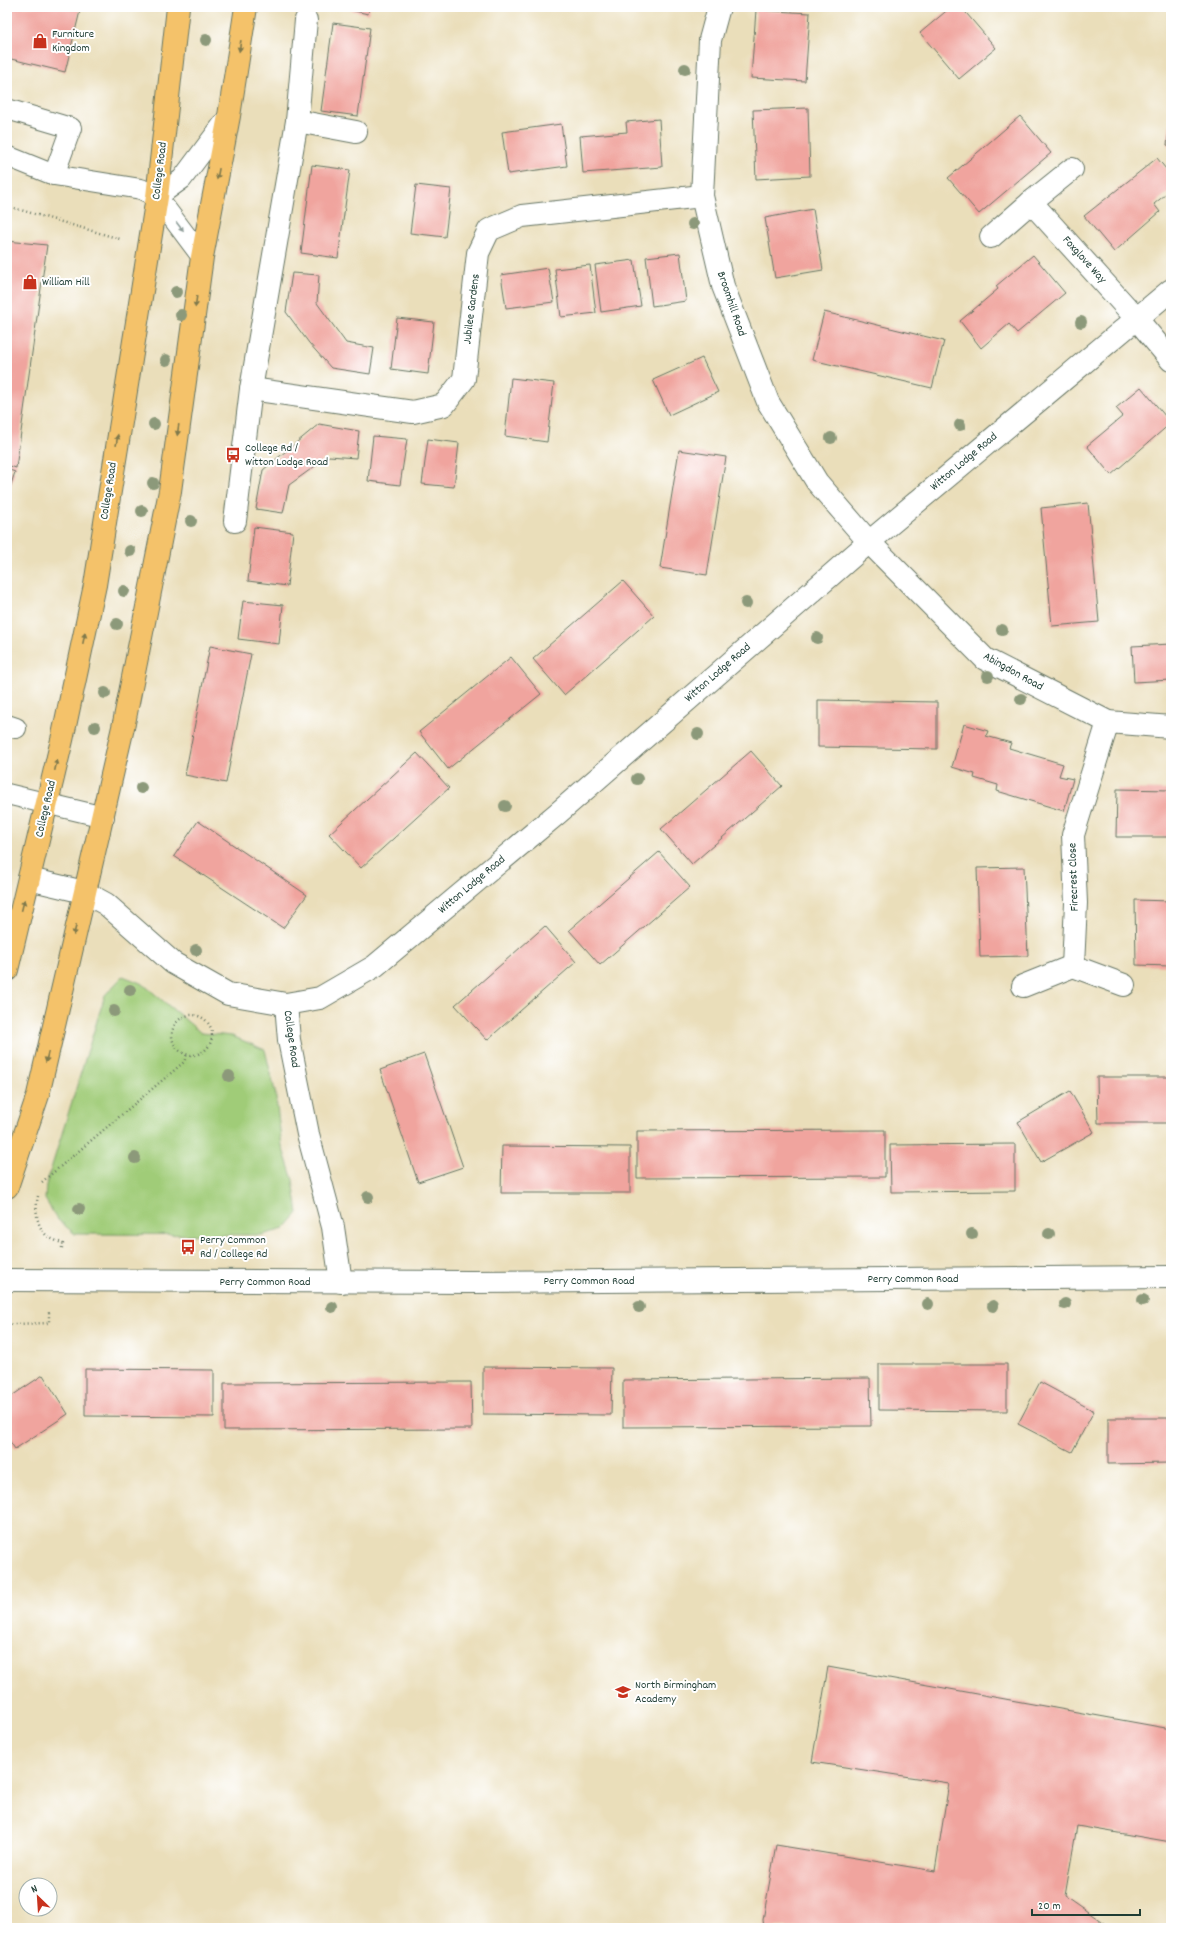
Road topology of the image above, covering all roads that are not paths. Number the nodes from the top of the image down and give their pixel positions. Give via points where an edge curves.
1 (178, 7) edge
2 (246, 7) edge
3 (719, 7) edge
4 (306, 20) dead end
5 (7, 109) edge
6 (229, 116) junction
7 (297, 121) junction
8 (356, 132) dead end
9 (7, 156) edge
10 (1072, 169) dead end
11 (54, 175) junction
12 (702, 196) junction
13 (157, 198) junction
14 (1031, 202) junction
15 (991, 237) dead end
16 (202, 257) junction
17 (1171, 290) edge
18 (1136, 318) junction
19 (1171, 360) edge
20 (251, 389) junction
21 (235, 521) dead end
22 (869, 542) junction
23 (1108, 722) junction
24 (1171, 727) edge
25 (7, 794) edge
26 (47, 804) junction
27 (104, 817) junction
28 (29, 878) junction
29 (84, 892) junction
30 (8, 960) edge
31 (1073, 966) junction
32 (1124, 985) dead end
33 (1023, 986) dead end
34 (286, 1004) junction
35 (7, 1187) edge
36 (1171, 1277) edge
37 (7, 1280) edge
38 (341, 1282) junction

1 - 13 main road, College Road
2 -> 6 main road
3 - 12 street, Broomhill Road via 710,40
4 - 7 street
5 - 11 lane via 71,128
6 - 13 lane via 182,179
6 -> 16 main road
7 - 8 street
7 - 20 street
9 - 11 lane
10 - 14 street
11 - 13 lane via 141,189
12 - 20 street, Jubilee Gardens via 522,216 489,230 478,253 464,379 444,405 413,412
12 - 22 street, Broomhill Road via 723,286 768,402 817,482
13 -> 16 lane
26 -> 13 main road, College Road via 95,585
14 - 15 street
14 - 18 street, Foxglove Way
16 -> 27 main road via 170,492
17 - 18 street, Witton Lodge Road
18 - 19 street
18 - 22 street, Witton Lodge Road
20 - 21 street
22 - 23 street, Abingdon Road via 985,659
22 - 34 street, Witton Lodge Road via 558,813 375,966 320,998
23 - 24 street, Abingdon Road
23 - 31 street, Firecrest Close via 1073,835 1076,903
25 - 26 lane
26 - 27 lane
26 - 28 main road, College Road
27 - 29 main road
28 - 29 street, College Road
30 -> 28 main road, College Road
29 - 34 street, College Road via 106,904 173,963 228,994
29 -> 35 main road via 38,1095
31 - 32 street
31 - 33 street
34 - 38 street, College Road via 289,1040 308,1134 333,1228
36 - 38 street, Perry Common Road
37 - 38 street, Perry Common Road

